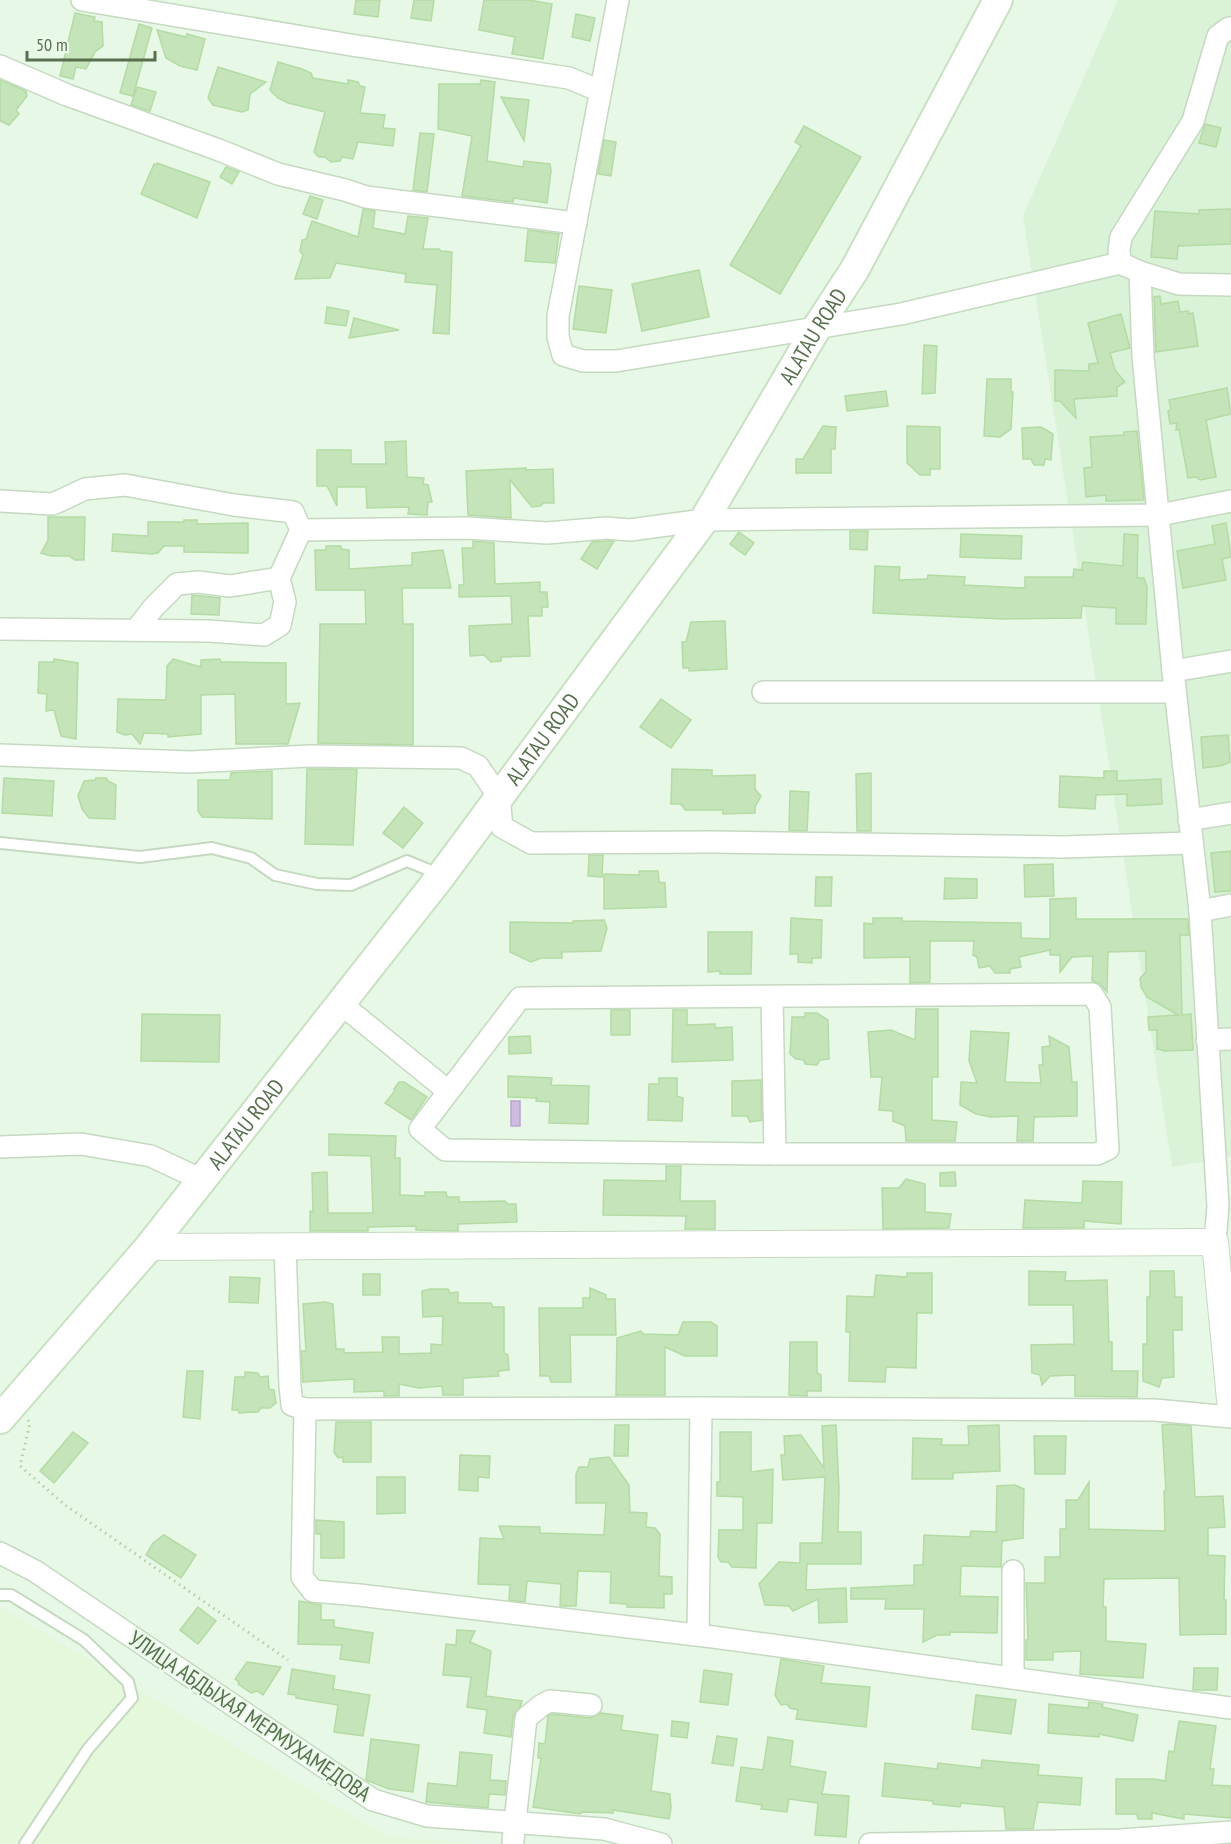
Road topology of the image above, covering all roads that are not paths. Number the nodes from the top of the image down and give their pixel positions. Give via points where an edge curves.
1 (82, 0) edge
2 (618, 0) edge
3 (998, 0) edge
4 (1231, 28) edge
5 (0, 66) edge
6 (600, 91) junction
7 (576, 223) junction
8 (1120, 263) junction
9 (1140, 272) junction
10 (1231, 285) edge
11 (816, 329) junction
12 (0, 501) edge
13 (1231, 501) edge
14 (1159, 515) junction
15 (704, 520) junction
16 (301, 530) junction
17 (279, 578) junction
18 (0, 629) edge
19 (136, 630) junction
20 (1231, 661) edge
21 (1174, 681) junction
22 (763, 692) dead end
23 (0, 755) edge
24 (500, 797) junction
25 (1231, 813) edge
26 (1189, 820) junction
27 (0, 843) edge
28 (1192, 843) junction
29 (441, 876) junction
30 (1231, 905) edge
31 (1200, 911) junction
32 (772, 997) junction
33 (340, 1003) junction
34 (1231, 1039) edge
35 (1207, 1040) junction
36 (448, 1091) junction
37 (0, 1147) edge
38 (774, 1154) junction
39 (202, 1180) junction
40 (1224, 1205) edge
41 (1215, 1242) junction
42 (149, 1247) junction
43 (285, 1247) junction
44 (701, 1408) junction
45 (305, 1409) junction
46 (1231, 1410) edge
47 (7, 1411) edge
48 (1231, 1417) edge
49 (0, 1553) edge
50 (1012, 1571) dead end
51 (0, 1595) edge
52 (698, 1635) junction
53 (1013, 1678) junction
54 (591, 1705) dead end
55 (1231, 1708) edge
56 (514, 1832) junction
57 (1231, 1832) edge
58 (25, 1844) edge
59 (661, 1844) edge
60 (870, 1844) edge

1 - 6 street via 569,78
2 - 6 street
3 - 11 main road, ALATAU ROAD via 855,269
4 - 8 street via 1218,36 1193,121 1121,237
5 - 7 street via 278,174 366,196
6 - 7 street
7 - 11 street via 558,316 562,355 583,361 616,361
8 - 9 street
8 - 11 street via 901,314
9 - 10 street via 1179,284
9 - 14 street via 1143,356
11 - 15 main road, ALATAU ROAD
12 - 16 street via 53,504 85,489 125,485 293,512
13 - 14 street
14 - 15 street
14 - 21 street
15 - 16 street via 630,530 547,533 465,528
15 - 24 main road, ALATAU ROAD
16 - 17 street
17 - 19 street via 230,586 177,584
17 - 19 street via 285,602 280,625 264,635
18 - 19 street
20 - 21 street
21 - 22 street
21 - 26 street
23 - 24 street via 190,762 310,756 461,758 478,766
24 - 28 street via 502,828 531,843 1063,847
24 - 29 main road, ALATAU ROAD
25 - 26 street
26 - 28 street
27 - 29 lane via 140,857 212,848 251,858 275,875 317,884 351,885 407,861
28 - 31 street
29 - 33 main road, ALATAU ROAD
30 - 31 street
31 - 35 street
32 - 36 street via 520,998
32 - 38 street
32 - 38 street via 1092,994 1100,1007 1108,1149 1097,1154
33 - 36 street
33 - 39 main road, ALATAU ROAD
34 - 35 street
35 - 40 street
36 - 38 street via 420,1129 445,1150
37 - 39 street via 81,1144 151,1156
39 - 42 main road, ALATAU ROAD
40 - 41 street
41 - 43 street
41 - 46 street
42 - 43 street
42 - 47 main road, ALATAU ROAD
43 - 45 street via 292,1406
44 - 45 street
44 - 48 street via 1155,1410
44 - 52 street
45 - 52 street via 302,1577 313,1591
49 - 56 street, УЛИЦА АБДЫХАЯ МЕРМУХАМЕДОВА via 35,1571 373,1800 427,1816
50 - 53 street
51 - 58 lane via 11,1595 84,1640 128,1682 132,1698 88,1749
52 - 53 street
53 - 55 street
54 - 56 street via 550,1701 526,1718
56 - 59 street, УЛИЦА АБДЫХАЯ МЕРМУХАМЕДОВА via 604,1829
57 - 60 street via 1121,1840

